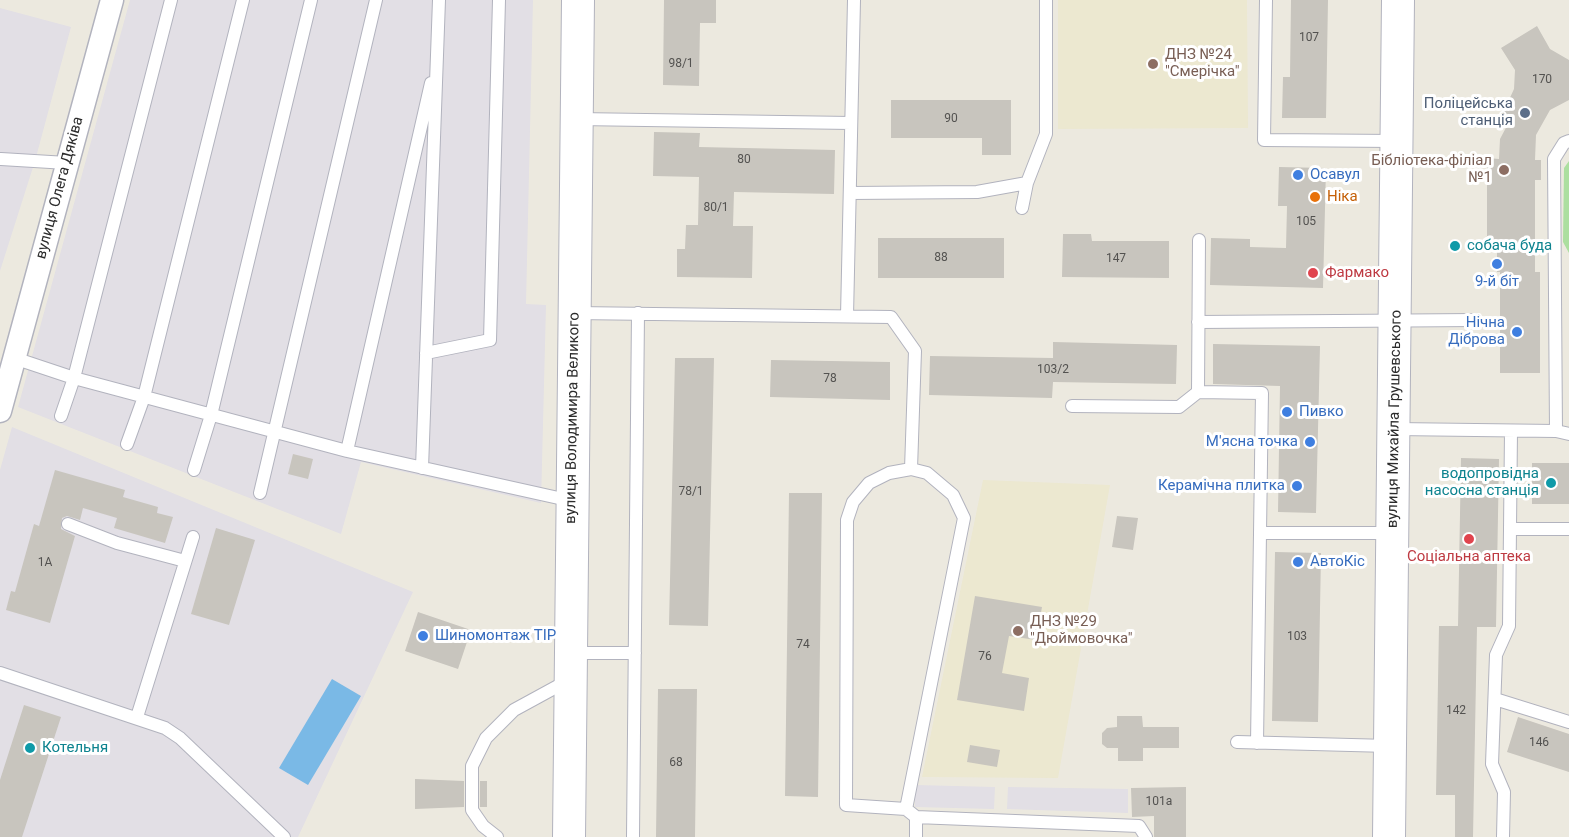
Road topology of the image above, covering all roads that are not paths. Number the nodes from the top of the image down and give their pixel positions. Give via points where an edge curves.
1 (112, 0) edge
2 (171, 0) edge
3 (243, 0) edge
4 (311, 0) edge
5 (376, 0) edge
6 (439, 0) edge
7 (499, 0) edge
8 (578, 0) edge
9 (854, 0) edge
10 (1046, 0) edge
11 (1266, 0) edge
12 (1398, 0) edge
13 (437, 53) junction
14 (575, 119) junction
15 (851, 123) junction
16 (1398, 141) junction
17 (1569, 141) edge
18 (1, 159) edge
19 (67, 163) junction
20 (1027, 183) junction
21 (850, 194) junction
22 (1022, 208) dead end
23 (1198, 240) dead end
24 (1555, 269) junction
25 (1569, 269) edge
26 (574, 313) junction
27 (638, 313) junction
28 (847, 316) junction
29 (1476, 320) dead end
30 (1198, 322) junction
31 (1396, 322) junction
32 (426, 353) junction
33 (8, 368) edge
34 (74, 378) junction
35 (1198, 392) junction
36 (144, 397) junction
37 (1072, 406) dead end
38 (0, 411) edge
39 (211, 415) junction
40 (61, 416) dead end
41 (1395, 429) junction
42 (274, 431) junction
43 (1511, 431) junction
44 (1556, 431) junction
45 (1569, 434) edge
46 (127, 444) dead end
47 (347, 451) junction
48 (422, 468) junction
49 (194, 470) dead end
50 (911, 470) junction
51 (260, 493) dead end
52 (572, 501) junction
53 (68, 524) dead end
54 (1569, 528) edge
55 (1511, 529) junction
56 (1260, 533) junction
57 (1393, 533) junction
58 (193, 537) dead end
59 (185, 561) junction
60 (635, 653) junction
61 (570, 666) junction
62 (0, 673) edge
63 (1495, 699) junction
64 (137, 717) junction
65 (1569, 722) edge
66 (1237, 742) dead end
67 (1257, 743) junction
68 (1390, 746) junction
69 (911, 813) junction
70 (284, 837) edge
71 (497, 837) edge
72 (569, 837) edge
73 (633, 837) edge
74 (916, 837) edge
75 (1146, 837) edge
76 (1389, 837) edge
77 (1503, 837) edge

1 - 19 street, вулиця Олега Дяківа
2 - 34 lane
3 - 36 lane
4 - 39 lane
5 - 42 lane
6 - 13 lane
7 - 32 lane via 490,340
8 - 14 street, вулиця Володимира Великого
9 - 15 lane
10 - 20 lane via 1046,134
11 - 16 lane via 1264,140
12 - 16 street, вулиця Михайла Грушевського
13 - 32 lane
13 - 47 lane
14 - 15 lane
14 - 26 street, вулиця Володимира Великого
15 - 21 lane
16 - 31 street, вулиця Михайла Грушевського
17 - 24 lane via 1554,159
18 - 19 lane
19 - 33 street, вулиця Олега Дяківа
20 - 21 lane via 977,192
20 - 22 lane
21 - 28 lane
23 - 30 lane
24 - 25 lane
24 - 44 lane
26 - 27 lane
26 - 52 street, вулиця Володимира Великого
27 - 28 lane
27 - 60 lane
28 - 50 lane via 891,317 915,351
29 - 31 lane
30 - 31 lane
30 - 35 lane
31 - 41 street, вулиця Михайла Грушевського
32 - 48 lane
33 - 34 lane
33 - 38 street, вулиця Олега Дяківа
34 - 36 lane
34 - 40 lane
35 - 37 lane via 1179,407
35 - 56 lane via 1262,393
36 - 39 lane
36 - 46 lane
39 - 42 lane
39 - 49 lane
41 - 43 lane
41 - 57 street, вулиця Михайла Грушевського
42 - 47 lane
42 - 51 lane
43 - 44 lane
43 - 55 lane
44 - 45 lane
47 - 48 lane
48 - 52 lane
50 - 69 lane via 927,473 953,495 964,518
50 - 69 lane via 889,473 869,483 853,502 847,520 846,805
52 - 61 street, вулиця Володимира Великого
53 - 59 lane via 117,543
54 - 55 lane
55 - 63 lane via 1509,626 1496,655
56 - 57 lane
56 - 67 lane
57 - 68 street, вулиця Михайла Грушевського
58 - 59 lane
59 - 64 lane
60 - 61 lane
60 - 73 lane
61 - 71 lane via 541,693 514,710 486,738 472,766 472,810
61 - 72 street, вулиця Володимира Великого
62 - 64 lane
63 - 65 lane
63 - 77 lane via 1492,764 1504,792
64 - 70 lane via 180,738
66 - 67 lane
67 - 68 lane
68 - 76 street, вулиця Михайла Грушевського
69 - 74 lane
69 - 75 lane via 1139,826

